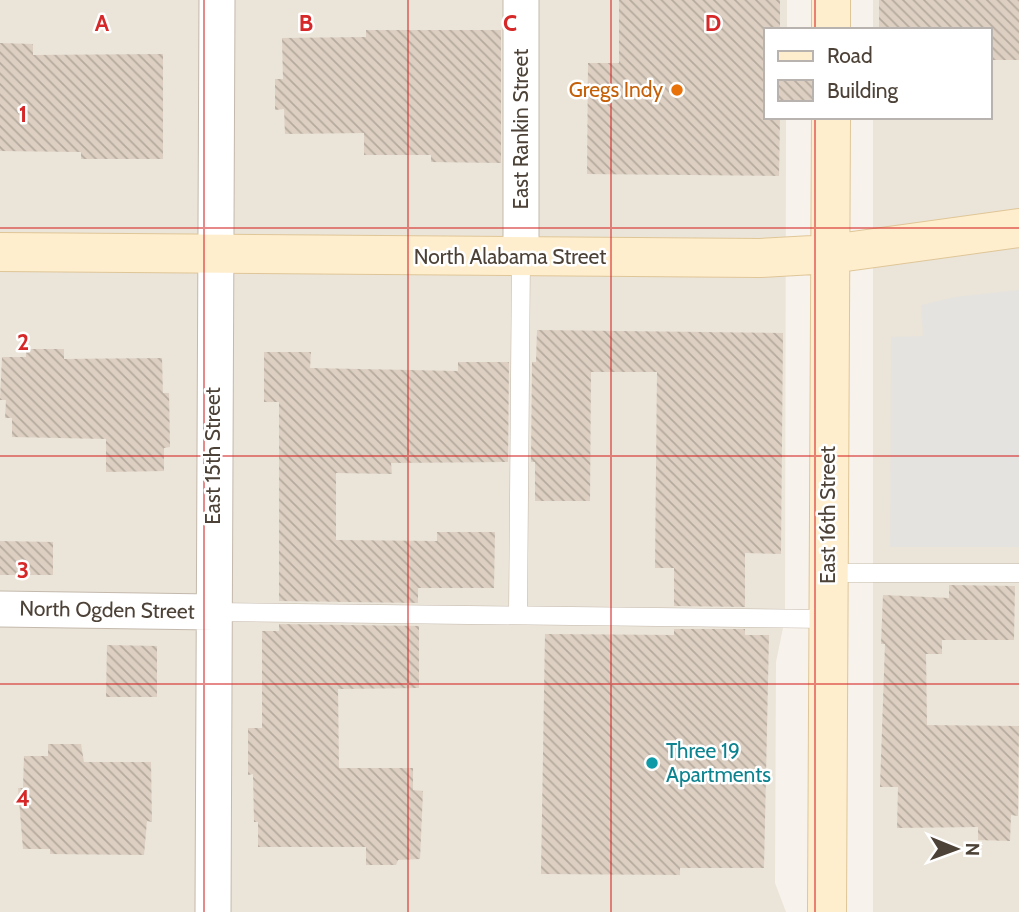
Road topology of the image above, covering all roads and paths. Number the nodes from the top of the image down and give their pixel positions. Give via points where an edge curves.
1 (217, 0) edge
2 (521, 0) edge
3 (831, 0) edge
4 (831, 28) edge
5 (831, 119) edge
6 (1019, 228) edge
7 (0, 252) edge
8 (214, 254) junction
9 (831, 254) junction
10 (521, 258) junction
11 (828, 573) junction
12 (1019, 573) edge
13 (0, 609) edge
14 (213, 612) junction
15 (518, 615) junction
16 (827, 619) junction
17 (213, 912) edge
18 (827, 912) edge

1 - 8 street, East 15th Street
2 - 10 street, East Rankin Street
3 - 4 main road
5 - 9 main road, East 16th Street
6 - 9 main road, North Alabama Street
7 - 8 main road, North Alabama Street
8 - 10 main road, North Alabama Street
8 - 14 street, East 15th Street
9 - 10 main road, North Alabama Street
9 - 11 main road, East 16th Street
10 - 15 lane
11 - 12 lane
11 - 16 main road, East 16th Street
13 - 14 street, North Ogden Street
14 - 15 lane
14 - 17 street, East 15th Street
15 - 16 lane
16 - 18 main road, East 16th Street

